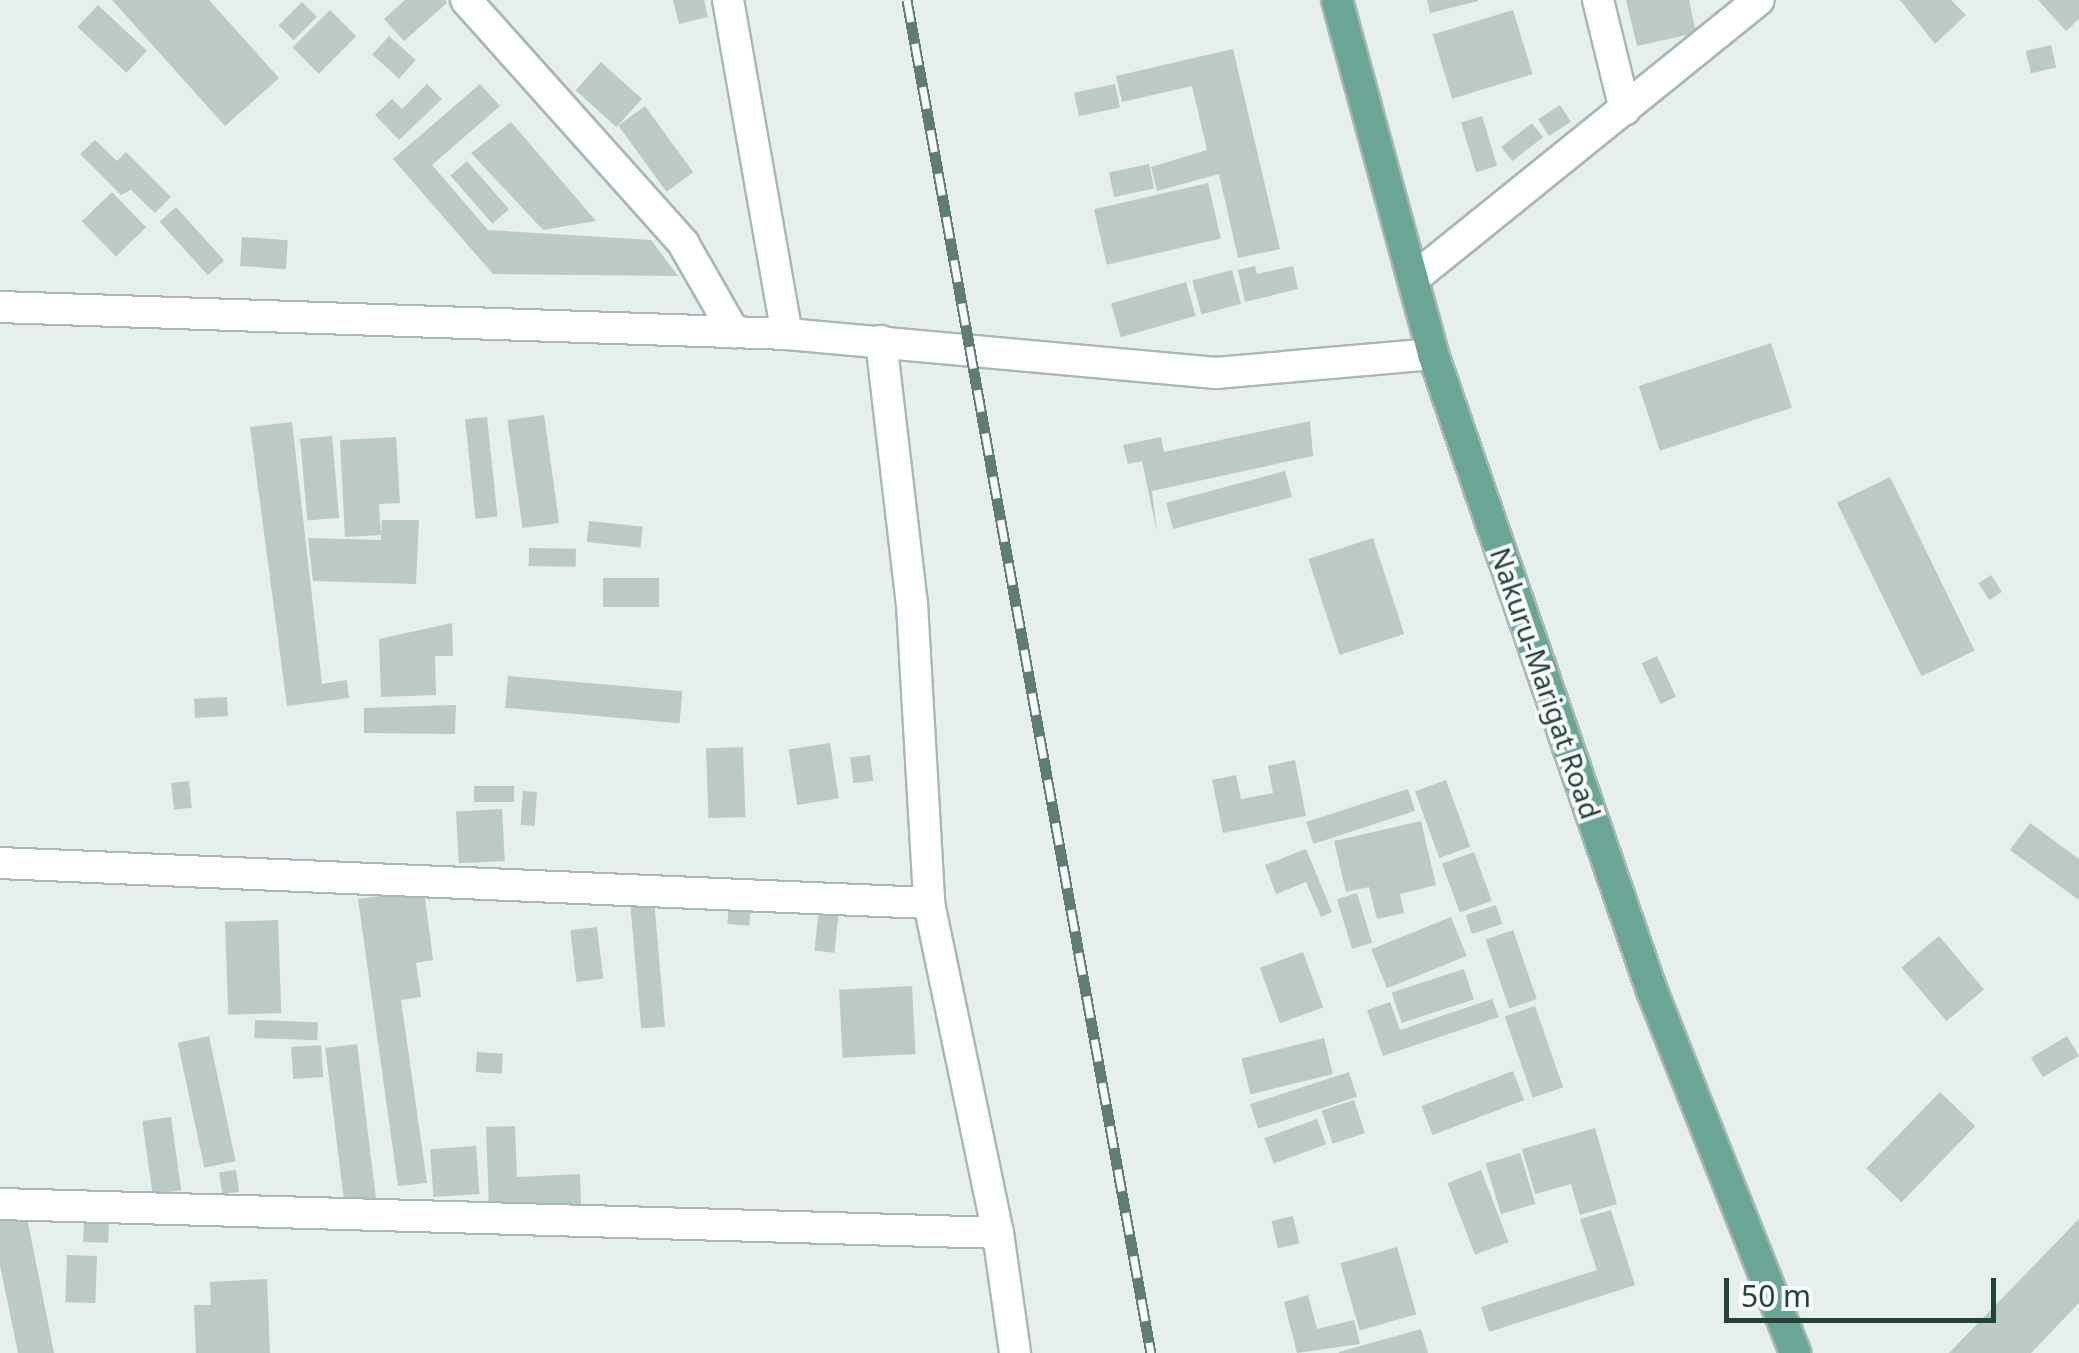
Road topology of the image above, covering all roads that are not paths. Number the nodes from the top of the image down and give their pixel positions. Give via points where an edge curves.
1 (466, 0) edge
2 (728, 0) edge
3 (1337, 0) edge
4 (1598, 0) edge
5 (1759, 0) edge
6 (1625, 110) junction
7 (1414, 279) junction
8 (0, 307) edge
9 (734, 332) junction
10 (787, 334) junction
11 (881, 341) junction
12 (1433, 354) junction
13 (0, 862) edge
14 (929, 902) junction
15 (0, 1204) edge
16 (998, 1233) junction
17 (1015, 1353) edge
18 (1795, 1353) edge

1 - 9 street via 684,243
2 - 10 street
3 - 7 main road, Nakuru-Marigat Road
4 - 6 street
5 - 6 street
6 - 7 street
7 - 12 main road, Nakuru-Marigat Road
8 - 9 street
9 - 10 street
10 - 11 street
11 - 12 street via 1216,373
11 - 14 street via 912,604
12 - 18 main road, Nakuru-Marigat Road via 1652,992
13 - 14 street
14 - 16 street
15 - 16 street
16 - 17 street

